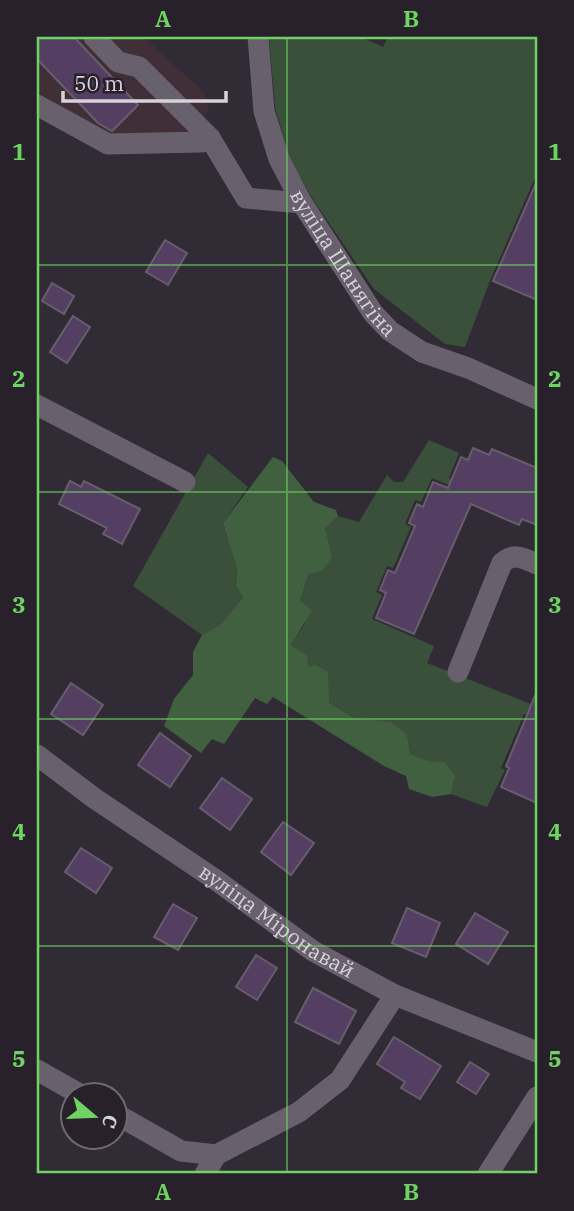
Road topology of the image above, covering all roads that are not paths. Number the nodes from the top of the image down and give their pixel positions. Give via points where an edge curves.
1 (94, 37) edge
2 (258, 37) edge
3 (37, 106) edge
4 (210, 138) junction
5 (302, 203) junction
6 (537, 399) edge
7 (37, 405) edge
8 (185, 482) dead end
9 (537, 564) edge
10 (458, 672) dead end
11 (37, 755) edge
12 (395, 995) junction
13 (537, 1052) edge
14 (37, 1070) edge
15 (60, 1083) edge
16 (537, 1097) edge
17 (130, 1122) edge
18 (216, 1155) junction
19 (205, 1174) edge
20 (488, 1174) edge

1 - 4 street via 118,62 139,67
2 - 5 street, вуліца Шанягіна via 264,111 278,159
3 - 4 street via 108,144 202,142
4 - 5 street via 246,198
5 - 6 street, вуліца Шанягіна via 352,283 390,331 422,352
7 - 8 street
9 - 10 street via 517,556 502,563
11 - 12 street, вуліца Міронавай via 313,951
12 - 13 street, вуліца Міронавай
12 - 18 street via 340,1080 299,1112
14 - 15 street
16 - 20 street
17 - 18 street via 181,1151
18 - 19 street

